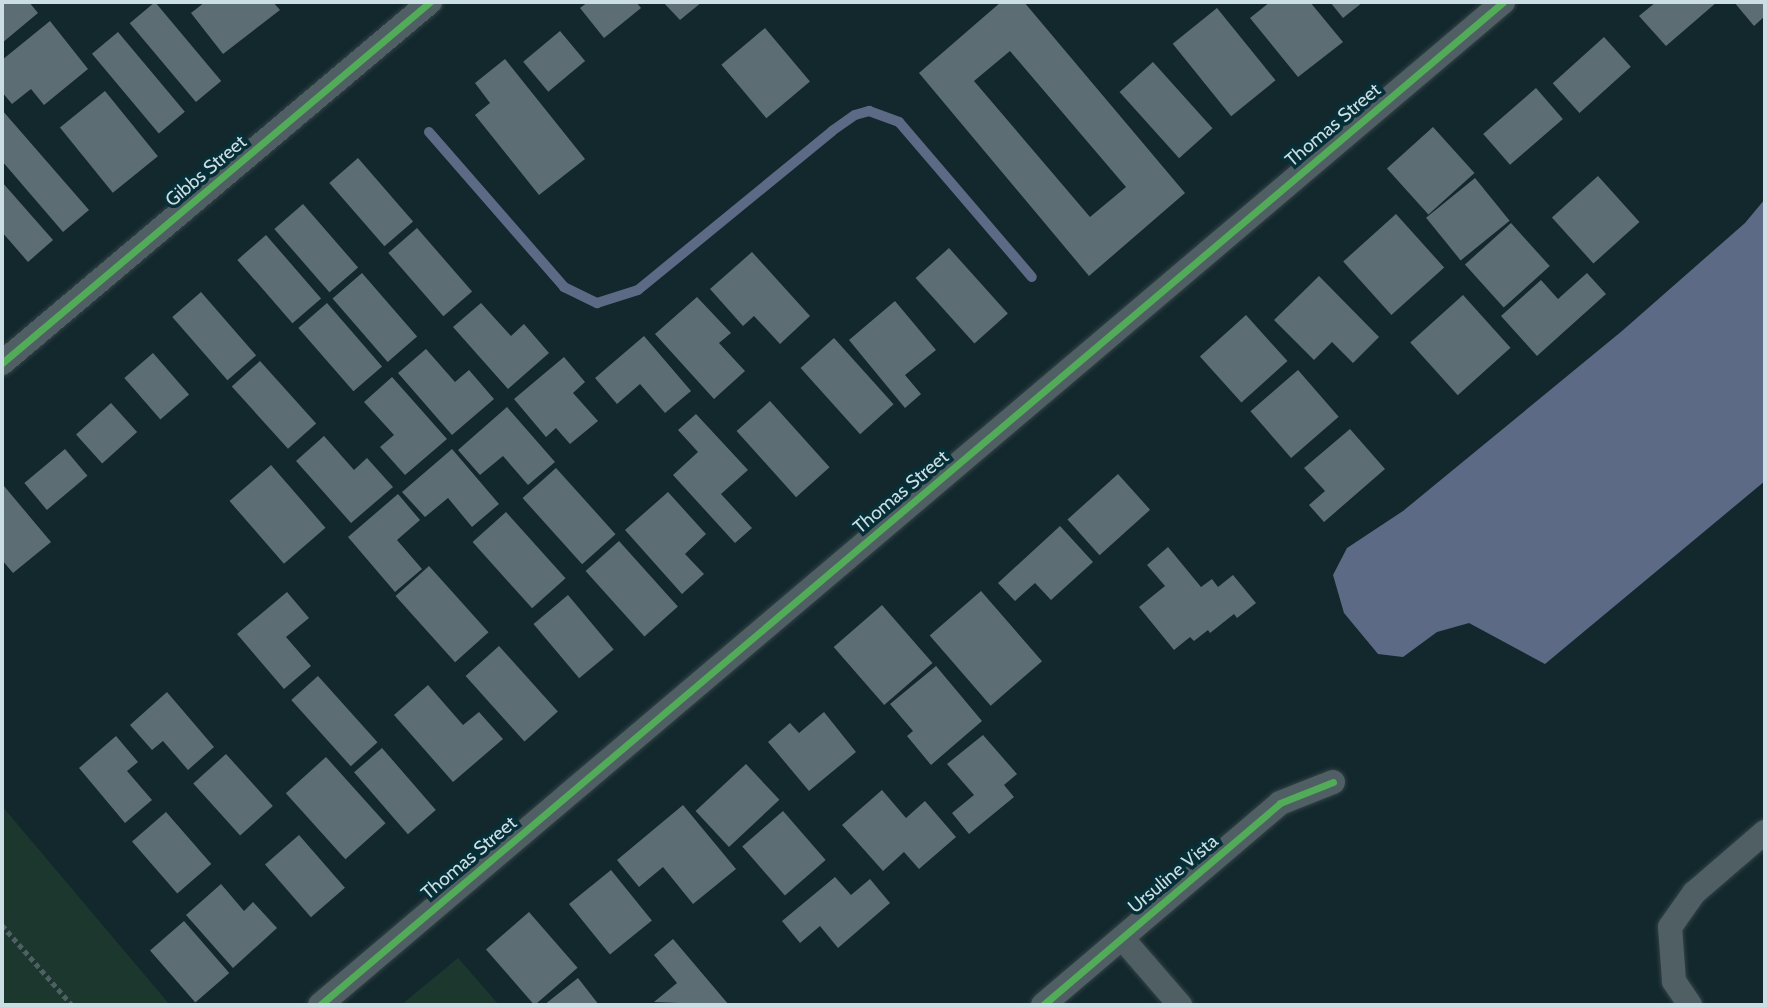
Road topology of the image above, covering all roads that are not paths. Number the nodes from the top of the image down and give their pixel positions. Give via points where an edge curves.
1 (430, 2) edge
2 (1503, 2) edge
3 (2, 363) edge
4 (1333, 782) dead end
5 (1765, 832) edge
6 (1122, 938) junction
7 (320, 1005) edge
8 (1043, 1005) edge
9 (1180, 1005) edge
10 (1690, 1005) edge

1 - 3 street, Gibbs Street
2 - 7 street, Thomas Street
4 - 6 street, Ursuline Vista via 1280,803
5 - 10 street via 1680,908 1670,928 1674,981
6 - 8 street, Ursuline Vista
6 - 9 street

